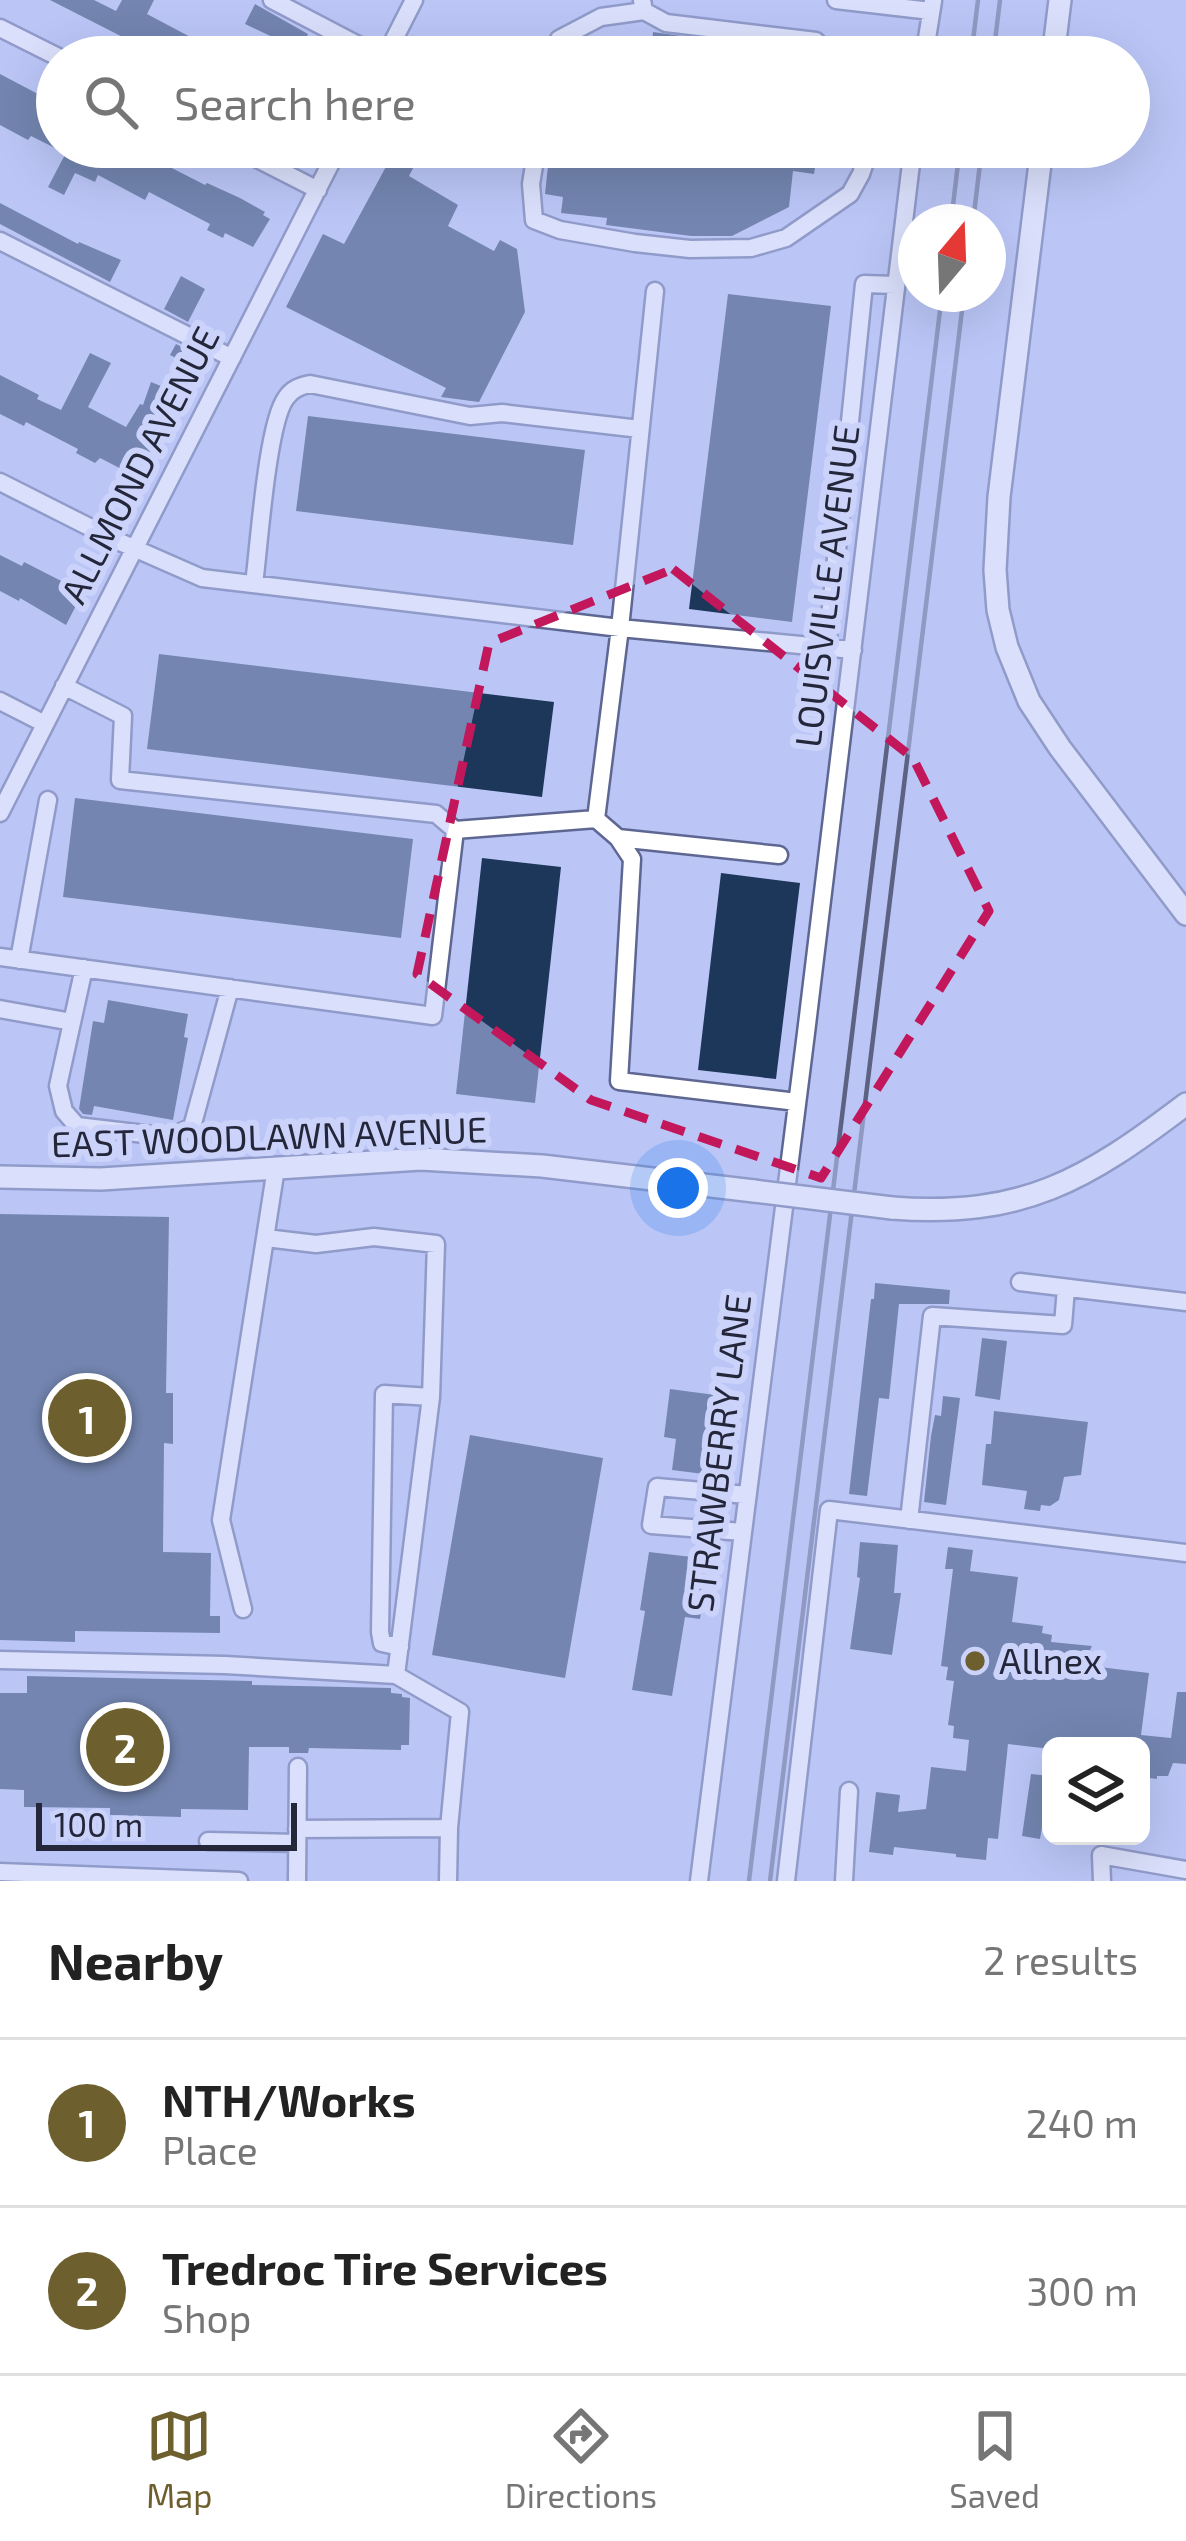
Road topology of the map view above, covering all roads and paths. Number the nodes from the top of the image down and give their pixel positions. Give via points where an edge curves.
1 (272, 0) edge
2 (415, 0) edge
3 (836, 0) edge
4 (1060, 0) edge
5 (643, 5) edge
6 (932, 6) edge
7 (0, 28) edge
8 (342, 36) edge
9 (395, 36) edge
10 (565, 36) edge
11 (774, 36) edge
12 (927, 36) edge
13 (1056, 36) edge
14 (36, 46) edge
15 (275, 168) edge
16 (329, 168) edge
17 (534, 168) edge
18 (863, 168) edge
19 (910, 168) edge
20 (1039, 168) edge
21 (318, 190) junction
22 (0, 241) edge
23 (896, 285) junction
24 (655, 291) dead end
25 (232, 358) junction
26 (640, 429) junction
27 (0, 482) edge
28 (136, 548) junction
29 (254, 584) junction
30 (620, 628) junction
31 (827, 647) junction
32 (853, 650) junction
33 (64, 686) junction
34 (0, 701) edge
35 (45, 724) junction
36 (48, 800) dead end
37 (0, 813) edge
38 (596, 819) junction
39 (455, 830) junction
40 (618, 838) junction
41 (779, 855) dead end
42 (1186, 914) edge
43 (9, 958) edge
44 (84, 968) junction
45 (230, 988) junction
46 (0, 1009) edge
47 (72, 1022) junction
48 (806, 1033) joint
49 (797, 1102) junction
50 (1186, 1104) edge
51 (276, 1168) junction
52 (0, 1178) edge
53 (266, 1238) junction
54 (1020, 1282) dead end
55 (1066, 1288) junction
56 (1186, 1302) edge
57 (431, 1397) junction
58 (747, 1495) junction
59 (909, 1520) junction
60 (743, 1532) junction
61 (1186, 1553) edge
62 (243, 1609) dead end
63 (400, 1647) junction
64 (0, 1660) edge
65 (396, 1675) junction
66 (298, 1766) dead end
67 (849, 1791) dead end
68 (449, 1828) junction
69 (297, 1836) junction
70 (208, 1841) dead end
71 (1186, 1870) edge
72 (0, 1872) edge
73 (239, 1881) edge
74 (297, 1881) edge
75 (448, 1881) edge
76 (699, 1881) edge
77 (786, 1881) edge
78 (844, 1881) edge
79 (1102, 1881) edge

1 - 8 street
2 - 9 street
3 - 6 street
4 - 13 main road
5 - 10 street
5 - 11 street via 666,23
6 - 12 street
7 - 14 street
15 - 21 street
16 - 21 street, ALLMOND AVENUE
17 - 18 street via 534,220 690,249 786,238 850,194
19 - 23 street, LOUISVILLE AVENUE
20 - 42 main road via 999,497 998,610 1029,701
21 - 25 street, ALLMOND AVENUE
22 - 25 street
23 - 31 street via 864,284
23 - 32 street, LOUISVILLE AVENUE
24 - 26 street
25 - 28 street, ALLMOND AVENUE
26 - 29 street via 502,412 470,416 297,387 274,429
26 - 30 street
27 - 28 street
28 - 29 street via 202,578
28 - 33 street, ALLMOND AVENUE
29 - 30 street
30 - 31 street
30 - 38 street
31 - 32 street
32 - 48 street, LOUISVILLE AVENUE
33 - 35 street, ALLMOND AVENUE
33 - 39 street via 123,716 120,780 436,814
34 - 35 street
35 - 37 street, ALLMOND AVENUE
36 - 43 street
38 - 39 street
38 - 40 street
39 - 45 street via 433,1016
40 - 41 street
40 - 49 street via 632,859 619,1081
43 - 44 street
44 - 45 street
44 - 47 street
45 - 47 street via 192,1127 170,1137 77,1126 64,1111 58,1086
46 - 47 street
48 - 49 street, STRAWBERRY LANE
49 - 58 street, STRAWBERRY LANE
50 - 51 main road, EAST WOODLAWN AVENUE, bridge via 1072,1181 984,1207 938,1211 483,1161
51 - 52 main road, EAST WOODLAWN AVENUE
51 - 53 street
53 - 57 street via 436,1244
53 - 62 street via 221,1520
54 - 55 street
55 - 56 street
55 - 59 street via 1064,1325 932,1316
57 - 63 street
57 - 63 street via 384,1394 380,1632 382,1643
58 - 60 street, STRAWBERRY LANE
58 - 60 street via 657,1487 651,1525
59 - 61 street
59 - 77 street via 830,1510
60 - 76 street, STRAWBERRY LANE
63 - 65 street
64 - 65 street
65 - 68 street via 460,1712
66 - 69 street
67 - 78 street
68 - 69 street
68 - 75 street
69 - 70 street
69 - 74 street
71 - 79 street via 1101,1855
72 - 73 street

